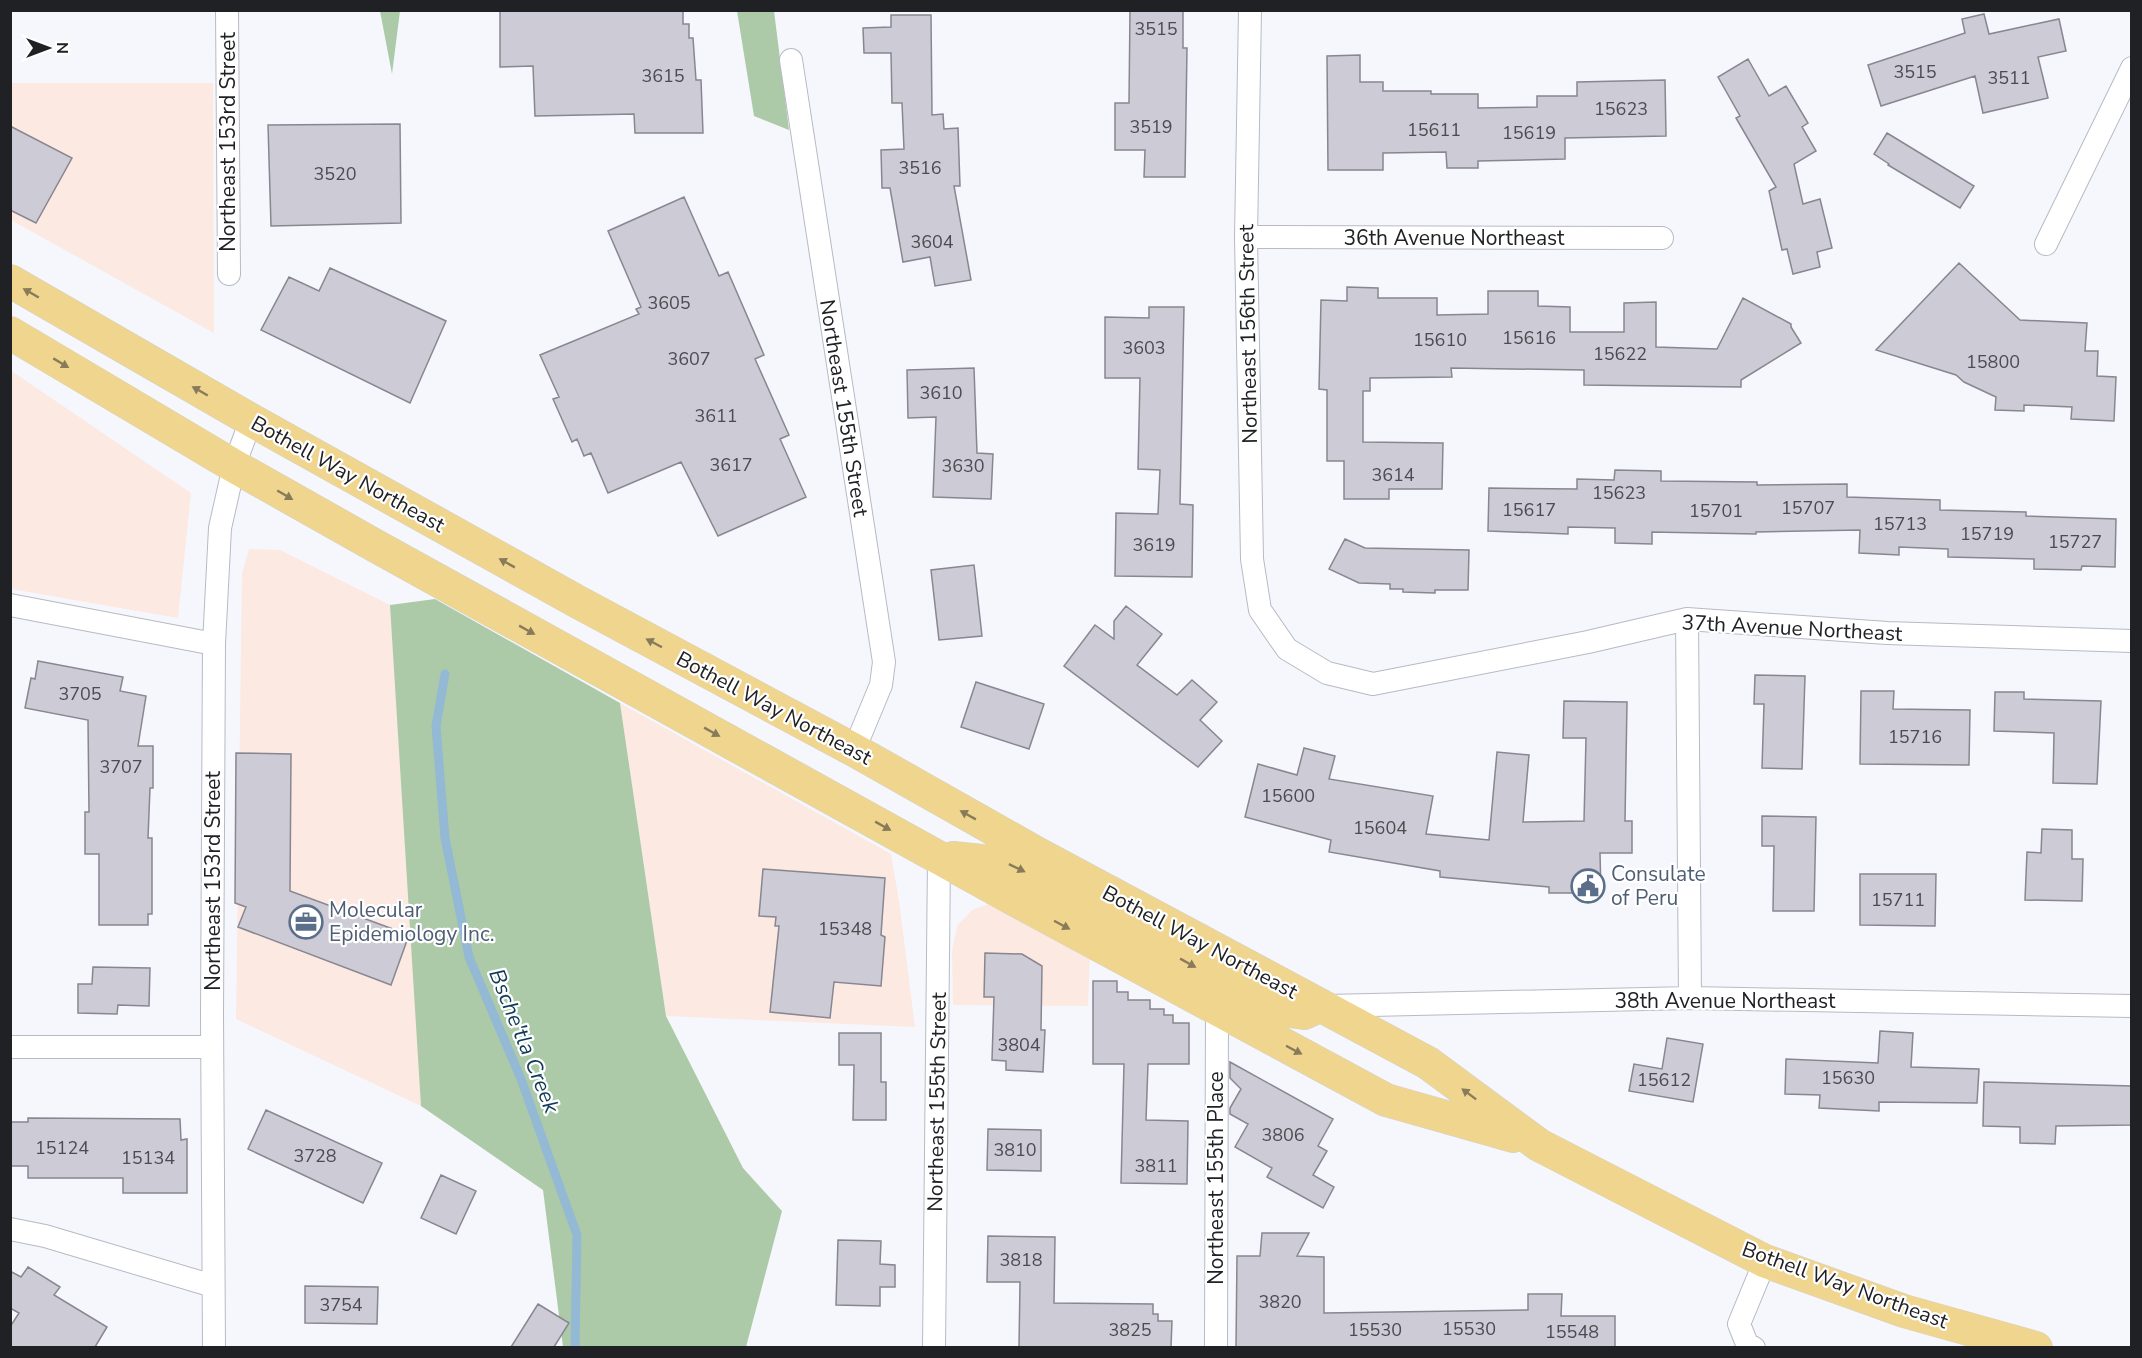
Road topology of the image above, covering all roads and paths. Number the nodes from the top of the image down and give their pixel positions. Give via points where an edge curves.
1 (227, 10) edge
2 (1250, 10) edge
3 (791, 60) dead end
4 (2132, 68) edge
5 (1246, 237) junction
6 (1662, 238) dead end
7 (2046, 244) dead end
8 (228, 274) dead end
9 (10, 281) edge
10 (10, 333) edge
11 (251, 420) junction
12 (234, 466) junction
13 (10, 605) edge
14 (1687, 619) junction
15 (2132, 641) edge
16 (214, 644) junction
17 (1287, 649) joint
18 (854, 750) junction
19 (939, 857) junction
20 (1690, 999) junction
21 (1319, 1006) junction
22 (2132, 1006) edge
23 (1217, 1008) junction
24 (10, 1047) edge
25 (212, 1047) junction
26 (1532, 1142) junction
27 (10, 1229) edge
28 (1765, 1261) junction
29 (213, 1286) junction
30 (214, 1347) edge
31 (934, 1347) edge
32 (1216, 1347) edge
33 (1754, 1347) edge
34 (2036, 1347) edge

1 - 8 street, Northeast 153rd Street
2 - 5 street, Northeast 156th Street
3 - 18 street, Northeast 155th Street via 884,662 881,685
4 - 7 street
5 - 6 street, 36th Avenue Northeast
5 - 17 street, Northeast 156th Street via 1252,559 1260,610
11 -> 9 main road, Bothell Way Northeast
10 -> 12 main road, Bothell Way Northeast
11 - 12 street, Northeast 153rd Street
18 -> 11 main road, Bothell Way Northeast
12 - 16 street, Northeast 153rd Street via 220,528
12 -> 19 main road, Bothell Way Northeast
13 - 16 street
14 - 15 street, 37th Avenue Northeast via 1887,633
14 - 17 street, 37th Avenue Northeast via 1373,684 1327,673
14 - 20 street
16 - 25 street, Northeast 153rd Street
21 -> 18 main road, Bothell Way Northeast
19 -> 21 main road via 1011,864 1269,1008 1304,1013
19 -> 23 main road, Bothell Way Northeast
19 - 31 street, Northeast 155th Street
20 - 21 street, 38th Avenue Northeast
20 - 22 street, 38th Avenue Northeast
26 -> 21 main road, Bothell Way Northeast via 1428,1064
23 -> 26 main road, Bothell Way Northeast via 1386,1100
23 - 32 street, Northeast 155th Place
24 - 25 street
25 - 29 street, Northeast 153rd Street
26 - 28 main road, Bothell Way Northeast
27 - 29 street
28 - 33 street via 1739,1324 1747,1344
28 - 34 main road, Bothell Way Northeast via 1904,1311
29 - 30 street, Northeast 153rd Street

